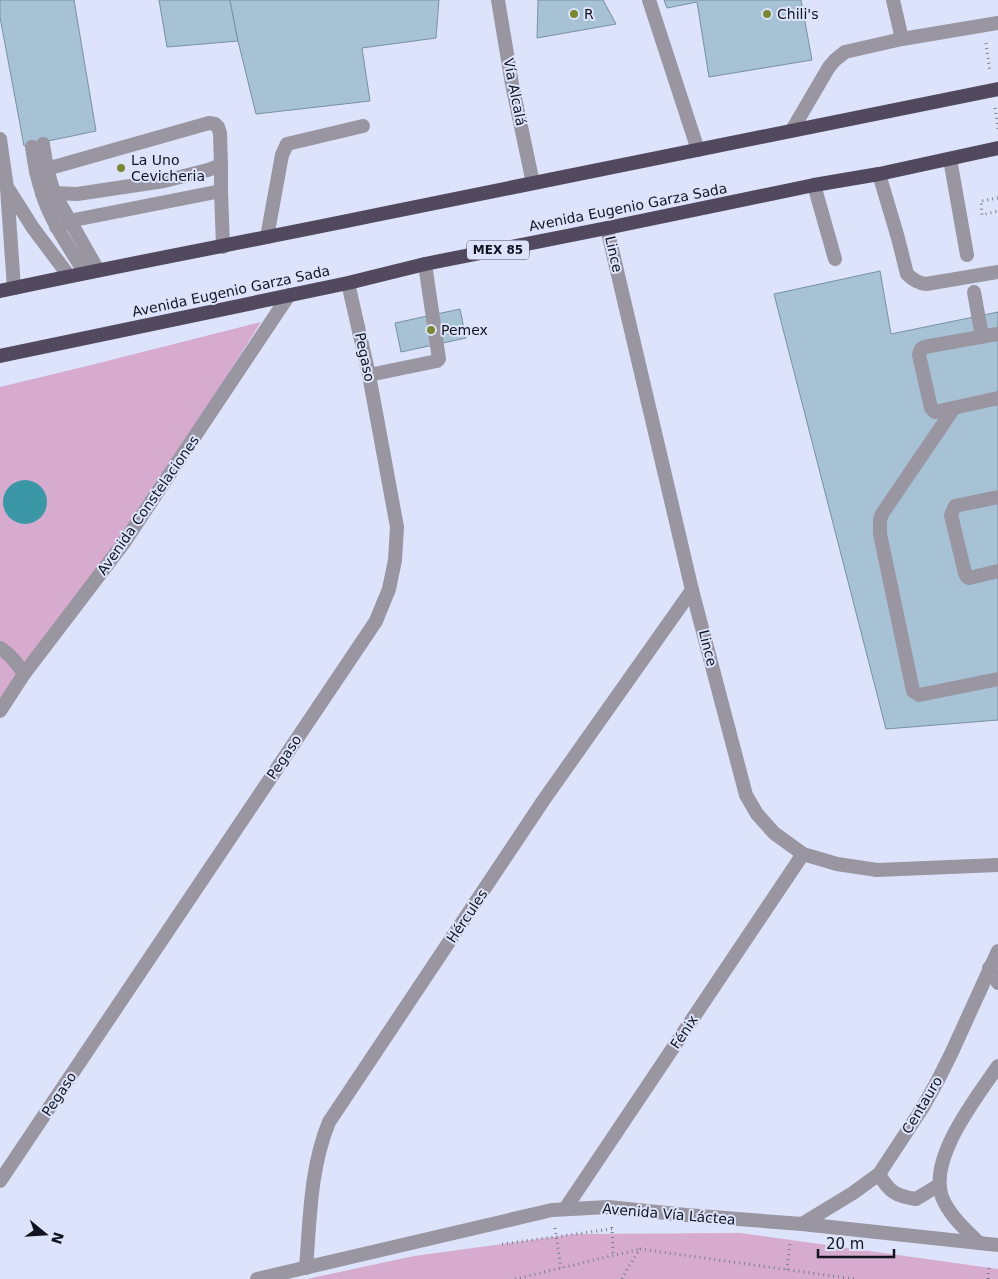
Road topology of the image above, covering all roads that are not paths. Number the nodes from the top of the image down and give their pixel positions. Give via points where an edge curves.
1 (498, 0) edge
2 (649, 0) edge
3 (893, 0) edge
4 (998, 23) edge
5 (902, 39) junction
6 (998, 89) edge
7 (363, 126) dead end
8 (792, 130) junction
9 (0, 139) edge
10 (38, 146) dead end
11 (998, 148) edge
12 (698, 150) junction
13 (950, 159) junction
14 (221, 165) junction
15 (42, 171) junction
16 (879, 174) junction
17 (533, 183) junction
18 (814, 186) junction
19 (7, 188) junction
20 (221, 192) junction
21 (48, 194) junction
22 (63, 224) junction
23 (608, 228) junction
24 (266, 237) junction
25 (222, 247) junction
26 (967, 255) dead end
27 (834, 259) dead end
28 (425, 264) junction
29 (92, 271) junction
30 (998, 272) edge
31 (69, 276) junction
32 (348, 283) junction
33 (14, 288) junction
34 (0, 291) edge
35 (974, 292) dead end
36 (289, 295) junction
37 (982, 331) dead end
38 (998, 334) edge
39 (0, 356) edge
40 (370, 375) junction
41 (998, 398) edge
42 (954, 408) junction
43 (998, 497) edge
44 (998, 571) edge
45 (692, 590) junction
46 (0, 648) edge
47 (24, 674) junction
48 (998, 680) edge
49 (0, 711) edge
50 (803, 854) junction
51 (998, 865) edge
52 (998, 951) edge
53 (989, 968) junction
54 (998, 983) edge
55 (998, 1066) edge
56 (879, 1174) junction
57 (0, 1181) edge
58 (939, 1185) junction
59 (559, 1210) junction
60 (797, 1224) junction
61 (978, 1242) junction
62 (998, 1245) edge
63 (306, 1268) junction
64 (257, 1279) edge

1 - 17 street, Vía Alcalá
2 - 12 street
3 - 5 street
4 - 5 street
5 - 8 street via 840,55 829,67
6 - 8 highway
7 - 24 street via 287,144
8 - 12 highway
9 - 19 street
10 - 15 street
11 - 13 highway, Avenida Eugenio Garza Sada / MEX 85
12 - 17 highway
13 - 16 highway, Avenida Eugenio Garza Sada / MEX 85
13 - 26 street
14 - 15 street via 218,127 209,123
14 - 20 street
14 - 21 street via 164,181 77,194
15 - 21 street
16 - 18 highway, Avenida Eugenio Garza Sada / MEX 85
16 - 30 street via 907,274 911,278 926,284
17 - 24 highway
18 - 23 highway, Avenida Eugenio Garza Sada / MEX 85
18 - 27 street
19 - 31 street
19 - 33 street
20 - 22 street
20 - 25 street
21 - 22 street
22 - 29 street
23 - 28 highway, Avenida Eugenio Garza Sada / MEX 85
23 - 45 street, Lince
24 - 25 highway
25 - 29 highway
28 - 32 highway, Avenida Eugenio Garza Sada / MEX 85
28 - 40 street via 439,359
29 - 31 highway
31 - 33 highway
32 - 36 highway, Avenida Eugenio Garza Sada / MEX 85
32 - 40 street, Pegaso
33 - 34 highway
35 - 37 street
36 - 39 highway, Avenida Eugenio Garza Sada / MEX 85
36 - 47 street, Avenida Constelaciones via 123,544
38 - 42 street via 924,348 918,355 932,410
40 - 57 street, Pegaso via 396,527 395,560 389,589 376,621
41 - 42 street
42 - 48 street via 882,514 880,534 913,691 918,695
43 - 44 street via 955,506 951,515 967,577
45 - 50 street, Lince via 746,795 757,814 774,832
45 - 63 street, Hércules via 544,801 329,1122 316,1164
46 - 47 street via 15,660
47 - 49 street, Avenida Constelaciones
50 - 51 street, Lince via 837,864 877,870
50 - 59 street, Fénix
52 - 53 street, Centauro
53 - 54 street
53 - 56 street, Centauro via 938,1080
55 - 58 street via 957,1129 941,1169
56 - 58 street via 885,1185 905,1197 916,1199
56 - 60 street, Centauro via 853,1193
58 - 61 street via 942,1199 954,1218
59 - 60 street, Avenida Vía Láctea via 608,1207
59 - 63 street, Avenida Vía Láctea
60 - 61 street, Avenida Vía Láctea
61 - 62 street, Avenida Vía Láctea
63 - 64 street, Avenida Vía Láctea

